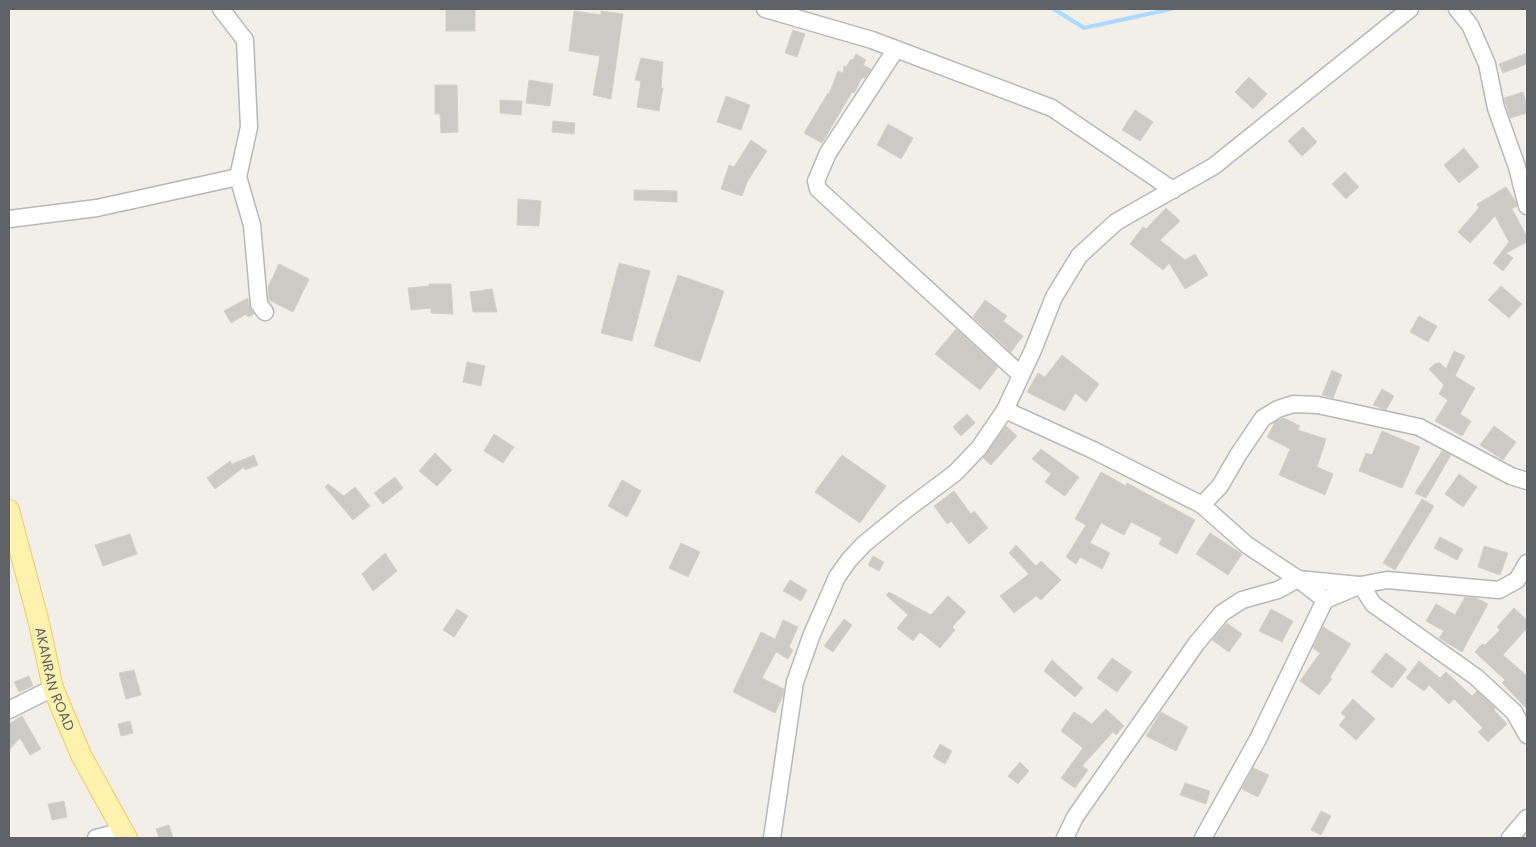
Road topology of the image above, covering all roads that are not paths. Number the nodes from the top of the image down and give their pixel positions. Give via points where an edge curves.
1 (221, 9) edge
2 (765, 9) edge
3 (1410, 9) edge
4 (1457, 9) edge
5 (896, 48) junction
6 (238, 177) junction
7 (1173, 190) junction
8 (1527, 206) edge
9 (9, 219) edge
10 (265, 312) dead end
11 (1021, 375) junction
12 (1005, 410) junction
13 (1527, 481) edge
14 (1202, 504) junction
15 (9, 510) edge
16 (1527, 563) edge
17 (1298, 578) junction
18 (1522, 582) edge
19 (1361, 585) junction
20 (1325, 600) junction
21 (53, 688) junction
22 (9, 710) edge
23 (1527, 735) edge
24 (1527, 818) edge
25 (125, 835) edge
26 (96, 838) edge
27 (772, 838) edge
28 (1065, 838) edge
29 (1202, 838) edge
30 (1510, 838) edge

1 - 6 street via 246,40 249,127
2 - 5 street
3 - 7 street via 1214,166
4 - 8 street via 1470,25 1487,64 1496,108
5 - 7 street via 1052,108
5 - 11 street via 828,153 816,181 818,189
6 - 9 street via 97,208
6 - 10 street via 252,224 259,304
7 - 11 street via 1116,222 1079,256 1054,297
11 - 12 street
12 - 14 street
12 - 27 street via 979,448 955,473 864,544 838,578 812,634 796,682
13 - 14 street via 1511,476 1419,427 1318,405 1293,404 1263,418 1220,486
14 - 17 street via 1246,545
15 - 21 main road, AKANRAN ROAD
16 - 18 street
17 - 19 street
17 - 20 street
17 - 28 street via 1278,590 1242,600 1222,613 1196,644 1075,817
18 - 19 street via 1500,590 1387,580
19 - 20 street
19 - 23 street via 1373,604 1476,677 1514,712
20 - 29 street via 1258,738
21 - 22 street
21 - 25 main road, AKANRAN ROAD via 81,755
24 - 30 street
25 - 26 street

